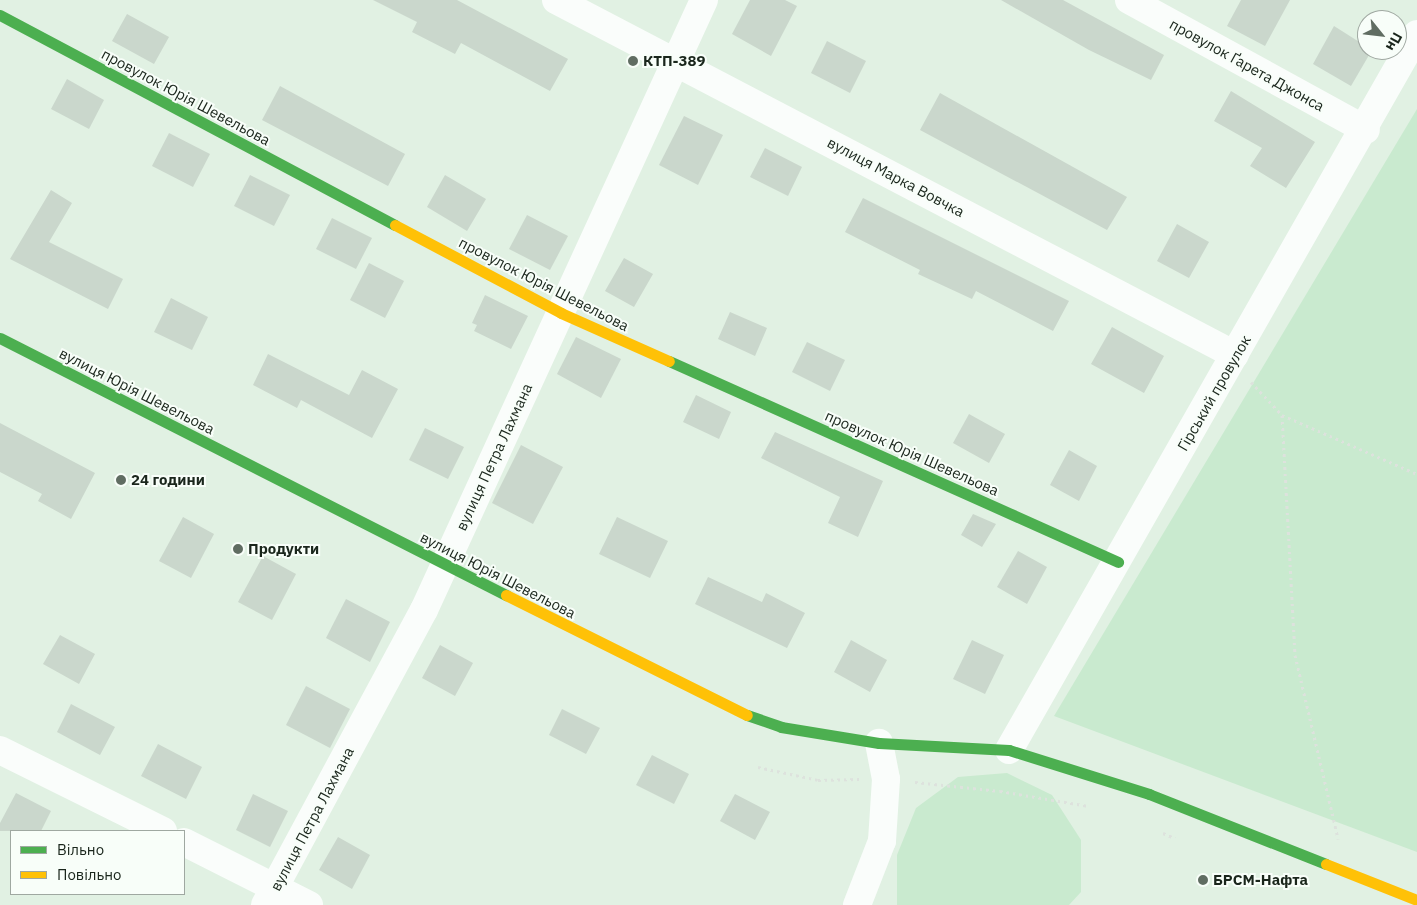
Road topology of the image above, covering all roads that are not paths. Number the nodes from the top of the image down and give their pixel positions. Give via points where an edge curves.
1 (556, 0) edge
2 (704, 0) edge
3 (1129, 0) edge
4 (0, 15) edge
5 (1417, 34) edge
6 (673, 60) junction
7 (1366, 130) junction
8 (560, 313) junction
9 (0, 338) edge
10 (1235, 355) junction
11 (1118, 562) junction
12 (444, 565) junction
13 (879, 743) junction
14 (0, 750) edge
15 (1009, 750) junction
16 (161, 830) edge
17 (185, 843) edge
18 (270, 896) edge
19 (1417, 900) edge
20 (310, 905) edge
21 (857, 905) edge

1 - 6 street, вулиця Марка Вовчка
2 - 6 street, вулиця Петра Лахмана
3 - 7 street, провулок Ґарета Джонса
4 - 8 street, провулок Юрія Шевельова
5 - 7 street, Гірський провулок
6 - 8 street, вулиця Петра Лахмана
6 - 10 street, вулиця Марка Вовчка
7 - 10 street, Гірський провулок
8 - 11 street, провулок Юрія Шевельова
8 - 12 street, вулиця Петра Лахмана
9 - 12 street, вулиця Юрія Шевельова
10 - 11 street, Гірський провулок
11 - 15 street, Гірський провулок
12 - 13 street, вулиця Юрія Шевельова via 736,711 781,727
12 - 18 street, вулиця Петра Лахмана via 424,610
13 - 15 street, вулиця Юрія Шевельова
13 - 21 street via 886,779 882,841
14 - 16 street
15 - 19 street, вулиця Юрія Шевельова via 1149,794
17 - 18 street
18 - 20 street

